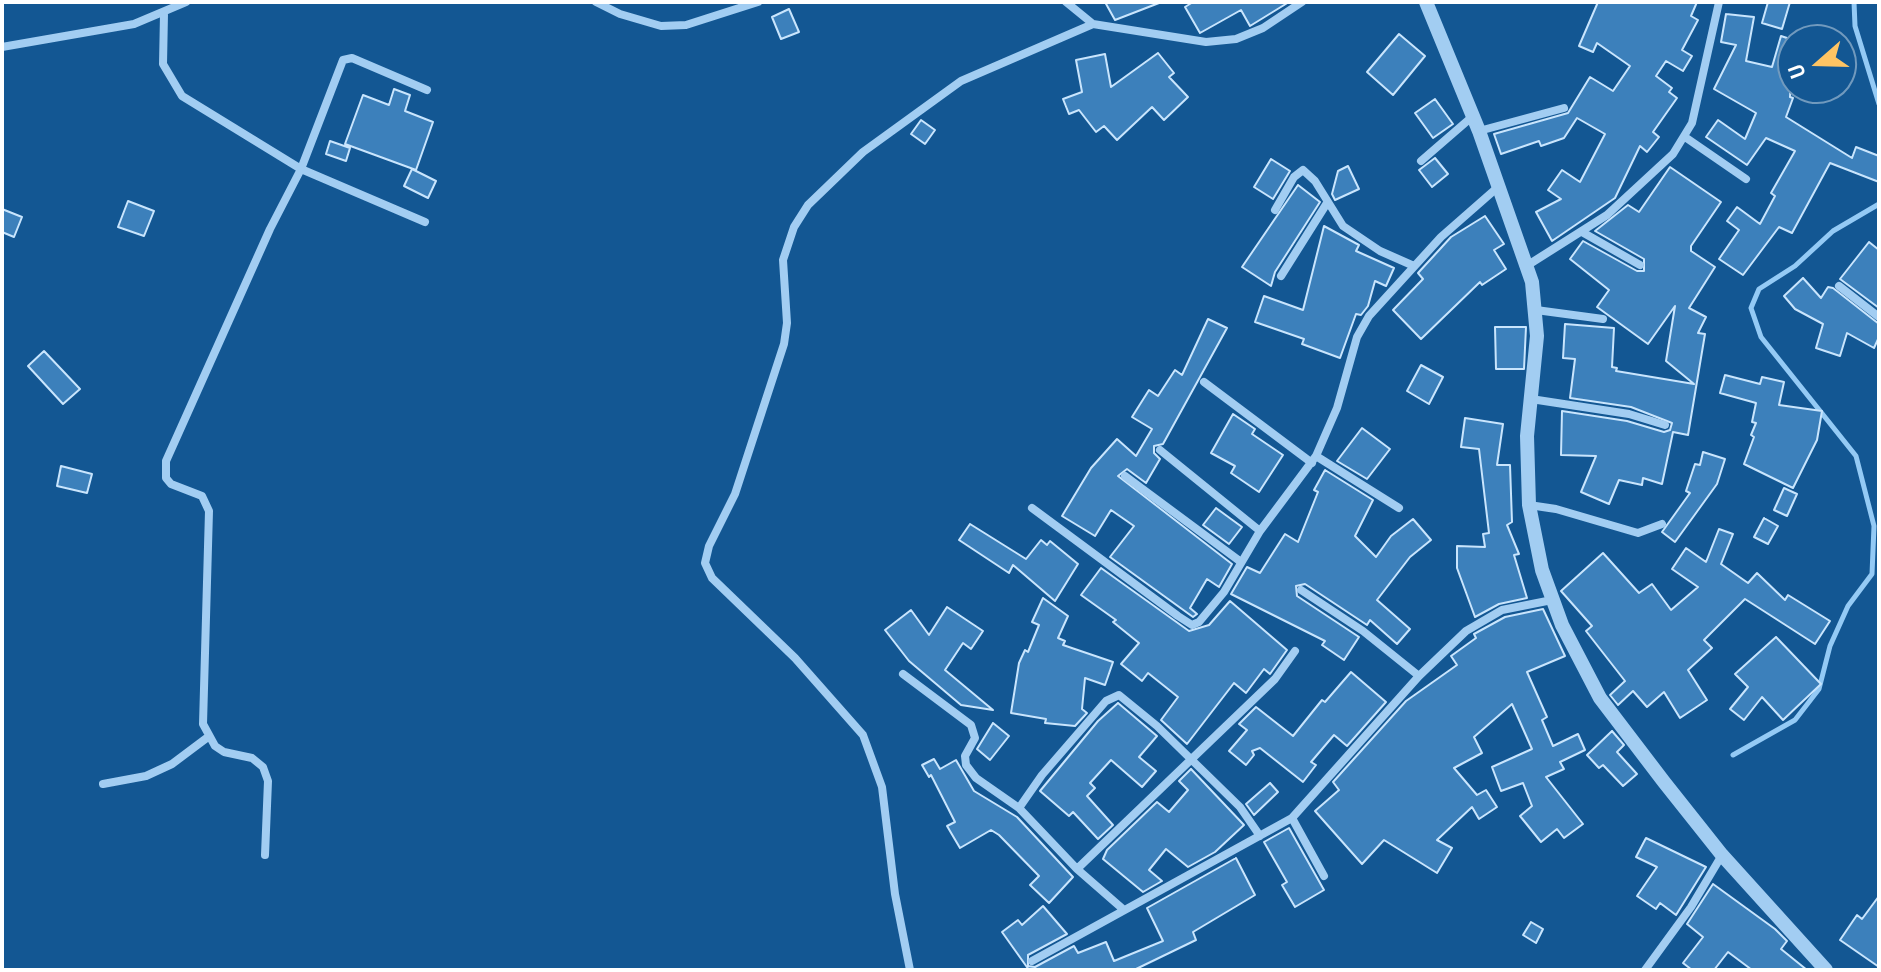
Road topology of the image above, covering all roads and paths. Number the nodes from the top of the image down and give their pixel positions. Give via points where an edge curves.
1 (186, 2) edge
2 (596, 2) edge
3 (758, 2) edge
4 (1066, 2) edge
5 (1302, 2) edge
6 (1719, 2) edge
7 (1426, 4) edge
8 (1291, 6) edge
9 (164, 14) junction
10 (1093, 24) junction
11 (2, 47) edge
12 (427, 90) dead end
13 (1564, 108) dead end
14 (1473, 116) junction
15 (1479, 131) junction
16 (1685, 137) junction
17 (1421, 161) dead end
18 (301, 169) junction
19 (1746, 179) dead end
20 (1498, 187) junction
21 (1327, 203) junction
22 (1275, 210) dead end
23 (425, 222) dead end
24 (1582, 232) junction
25 (1528, 265) junction
26 (1640, 265) dead end
27 (1414, 266) junction
28 (1281, 276) dead end
29 (1839, 286) dead end
30 (1536, 310) junction
31 (1879, 317) edge
32 (1603, 319) dead end
33 (1204, 382) dead end
34 (1531, 399) junction
35 (1665, 425) dead end
36 (1160, 450) dead end
37 (1314, 460) junction
38 (1125, 476) dead end
39 (1529, 505) junction
40 (1032, 508) dead end
41 (1399, 508) dead end
42 (1662, 524) dead end
43 (1260, 531) junction
44 (1241, 562) junction
45 (1301, 590) dead end
46 (1552, 600) junction
47 (1295, 651) dead end
48 (903, 674) dead end
49 (1419, 676) junction
50 (208, 737) junction
51 (1191, 758) junction
52 (103, 784) dead end
53 (1019, 808) junction
54 (1292, 818) junction
55 (1260, 836) junction
56 (265, 855) dead end
57 (1722, 855) junction
58 (1077, 869) junction
59 (1324, 876) dead end
60 (1124, 910) junction
61 (1032, 961) dead end
62 (910, 970) edge
63 (1645, 970) edge
64 (1826, 970) edge

1 - 9 street
2 - 3 street via 641,22 678,26
4 - 10 street
5 - 8 street
6 - 16 street via 1696,110
7 - 14 street
8 - 10 street via 1236,39 1206,42
9 - 11 street
9 - 18 street via 163,64 182,96
10 - 62 street via 951,87 863,152 808,205 783,260 784,344 735,494 705,563 712,578 795,658 863,735 882,787
12 - 18 street via 352,58 343,60
13 - 15 street
14 - 15 street
14 - 17 street
15 - 20 street
16 - 19 street
16 - 24 street via 1660,167
18 - 23 street
18 - 50 street via 166,461 171,484 202,496 209,511 201,710
20 - 25 street
20 - 27 street
21 - 22 street via 1303,170
21 - 27 street via 1359,238
21 - 28 street
24 - 25 street
24 - 26 street
25 - 30 street
27 - 37 street via 1357,337 1337,408
29 - 31 street
30 - 32 street
30 - 34 street
33 - 37 street
34 - 35 street
34 - 39 street
36 - 43 street
37 - 41 street
37 - 43 street
38 - 44 street
39 - 42 street via 1638,533
39 - 46 street
40 - 44 street via 1192,625 1224,592
43 - 44 street
45 - 49 street
46 - 49 street via 1517,605 1482,619
46 - 57 street via 1600,698
47 - 51 street via 1282,672
48 - 53 street via 971,725 975,738 966,765
49 - 54 street
50 - 52 street via 146,776
50 - 56 street via 224,752 252,758 263,767 268,781
51 - 53 street via 1114,695
51 - 55 street via 1240,807
51 - 58 street
53 - 58 street
54 - 55 street
54 - 59 street
55 - 60 street
57 - 63 street
57 - 64 street
58 - 60 street
60 - 61 street

